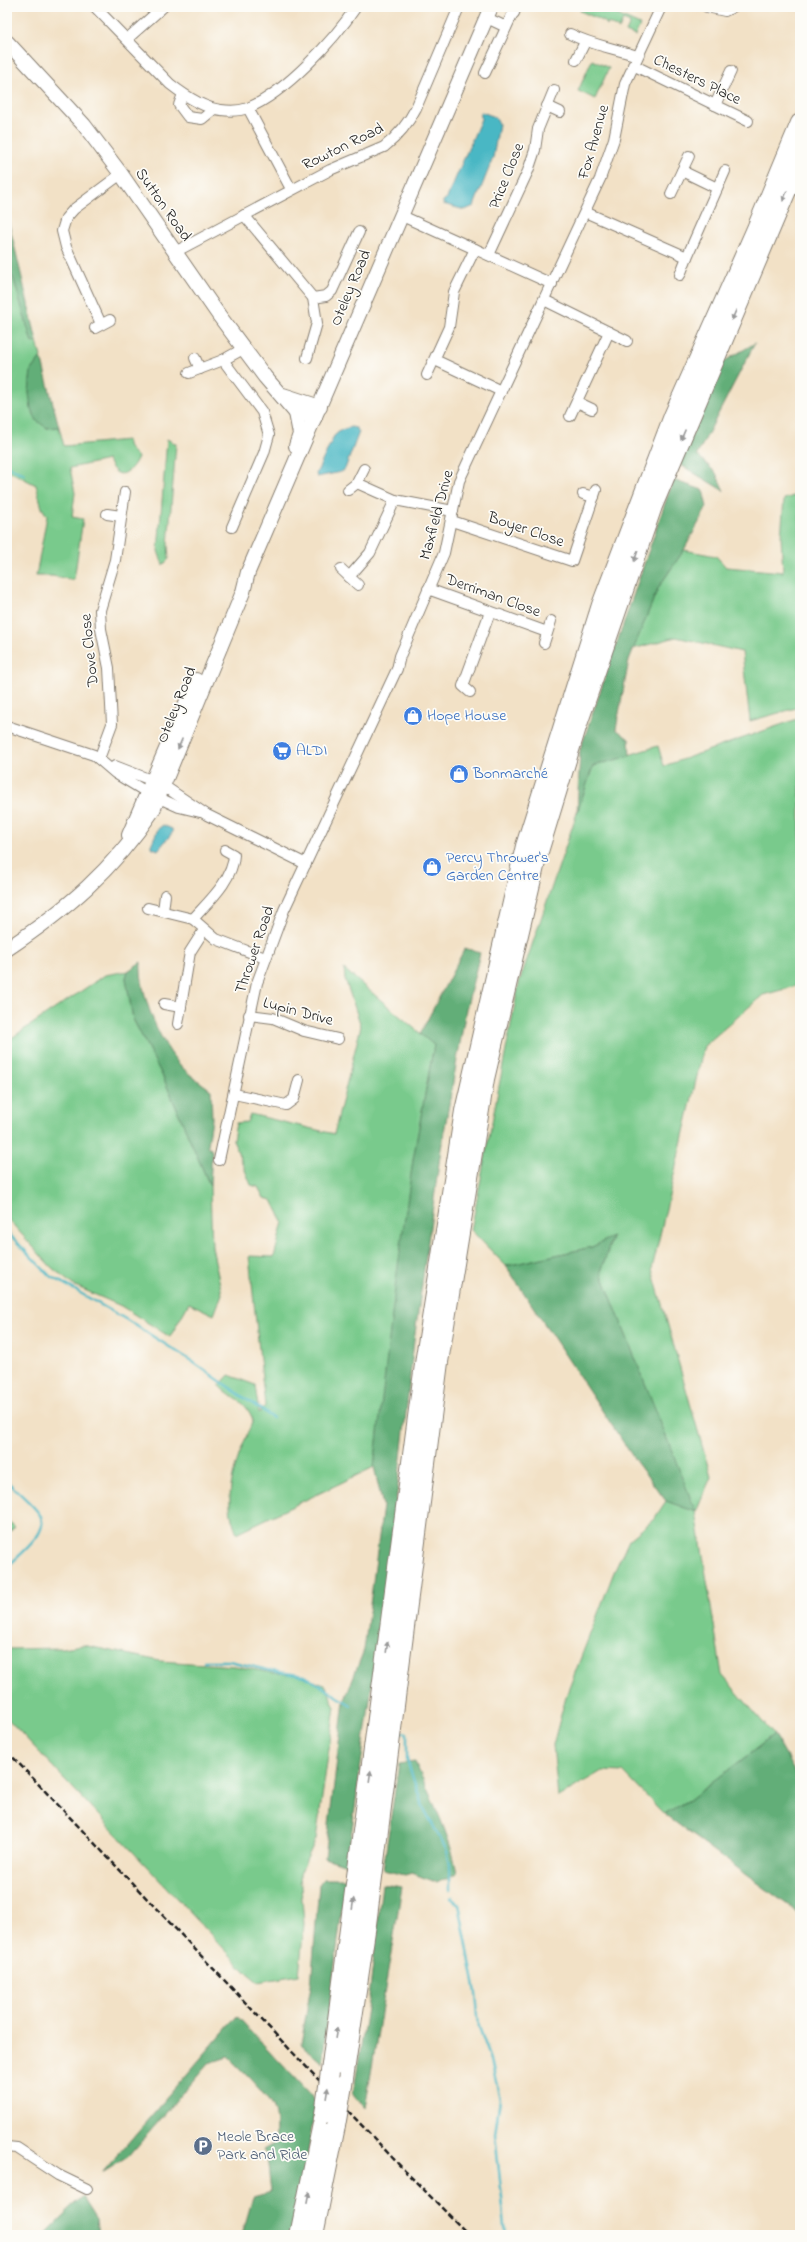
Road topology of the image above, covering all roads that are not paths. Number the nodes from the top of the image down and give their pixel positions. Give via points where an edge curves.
1 (95, 7) edge
2 (163, 7) edge
3 (356, 7) edge
4 (459, 7) edge
5 (661, 7) edge
6 (707, 7) edge
7 (733, 7) edge
8 (489, 12) edge
9 (514, 12) edge
10 (506, 27) junction
11 (570, 34) dead end
12 (127, 39) junction
13 (7, 42) edge
14 (585, 42) junction
15 (576, 60) dead end
16 (635, 61) junction
17 (731, 72) dead end
18 (484, 73) dead end
19 (554, 90) dead end
20 (183, 94) junction
21 (715, 105) junction
22 (547, 106) junction
23 (248, 108) junction
24 (214, 109) junction
25 (560, 112) dead end
26 (748, 121) dead end
27 (800, 123) edge
28 (689, 156) dead end
29 (800, 160) edge
30 (682, 171) junction
31 (725, 171) dead end
32 (121, 174) junction
33 (717, 188) junction
34 (291, 189) junction
35 (671, 194) dead end
36 (585, 212) junction
37 (244, 215) junction
38 (400, 216) junction
39 (359, 232) dead end
40 (475, 249) junction
41 (175, 252) junction
42 (489, 255) junction
43 (687, 257) junction
44 (680, 275) dead end
45 (552, 284) junction
46 (313, 298) junction
47 (544, 300) junction
48 (102, 324) dead end
49 (609, 332) junction
50 (627, 341) dead end
51 (243, 349) junction
52 (195, 358) dead end
53 (307, 358) dead end
54 (223, 360) junction
55 (435, 360) junction
56 (200, 368) junction
57 (189, 372) dead end
58 (427, 375) dead end
59 (501, 391) junction
60 (283, 395) junction
61 (577, 402) junction
62 (592, 409) dead end
63 (318, 412) junction
64 (296, 413) junction
65 (570, 416) dead end
66 (364, 469) dead end
67 (357, 483) junction
68 (348, 490) dead end
69 (125, 492) dead end
70 (582, 494) dead end
71 (281, 496) junction
72 (395, 500) junction
73 (107, 514) dead end
74 (121, 516) junction
75 (453, 516) junction
76 (232, 520) dead end
77 (341, 569) dead end
78 (349, 577) junction
79 (358, 585) dead end
80 (428, 589) junction
81 (490, 612) junction
82 (551, 621) dead end
83 (547, 632) junction
84 (544, 643) dead end
85 (463, 690) dead end
86 (7, 726) edge
87 (102, 761) junction
88 (155, 789) junction
89 (233, 852) dead end
90 (306, 864) junction
91 (165, 895) dead end
92 (148, 908) dead end
93 (163, 911) junction
94 (193, 919) junction
95 (204, 930) junction
96 (7, 949) edge
97 (265, 958) junction
98 (164, 1004) dead end
99 (181, 1007) junction
100 (249, 1015) junction
101 (178, 1024) dead end
102 (338, 1039) dead end
103 (299, 1080) dead end
104 (234, 1094) junction
105 (219, 1160) dead end
106 (7, 2147) edge
107 (87, 2189) dead end
108 (300, 2235) edge
109 (314, 2235) edge

1 - 12 street
2 - 12 street
3 - 23 street via 306,65 282,86
4 - 34 street, Rowton Road via 416,108 400,133 384,147
5 - 16 street, Fox Avenue
6 - 7 street via 724,11
8 - 10 street, Oteley Road
8 - 38 main road, Oteley Road
9 - 10 street
10 - 18 street
11 - 14 street, Chesters Place
12 - 20 street
13 - 32 main road, Sutton Road via 69,107
14 - 15 street
14 - 16 street, Chesters Place via 614,48
16 - 21 street, Chesters Place
16 - 36 street, Fox Avenue via 622,94 619,117 608,157
17 - 21 street
19 - 22 street, Price Close
20 - 24 street
20 - 24 street via 179,105 188,117 202,119
21 - 26 street, Chesters Place
22 - 25 street
22 - 42 street, Price Close via 538,129 528,171
23 - 24 street via 229,111
23 - 34 street
108 -> 27 highway, bridge via 324,2114 424,1365 464,1111 525,846 601,605 642,496 673,416
28 - 30 street
29 -> 109 highway, bridge via 653,506 577,727 537,858 485,1079 439,1362 368,1916 336,2126
30 - 33 street
30 - 35 street
31 - 33 street
32 - 41 main road, Sutton Road
32 - 48 street via 74,209 66,218 62,231 66,247
33 - 43 street
34 - 37 street, Rowton Road
36 - 43 street
36 - 45 street, Fox Avenue
37 - 41 street, Rowton Road
37 - 46 street
38 - 40 street
38 - 63 main road, Oteley Road
39 - 46 street via 332,291 326,296
40 - 42 street
40 - 55 street via 454,292 449,327
41 - 51 main road, Sutton Road
42 - 45 street
43 - 44 street
45 - 47 street, Maxfield Drive
46 - 53 street via 317,323
47 - 49 street
47 - 59 street, Maxfield Drive
49 - 50 street
49 - 61 street
51 - 54 street
51 - 60 main road, Sutton Road via 273,387
52 - 56 street
54 - 56 street
54 - 76 street via 262,412 269,435 264,453
55 - 58 street
55 - 59 street
56 - 57 street
59 - 75 street, Maxfield Drive via 459,481
60 - 63 main road, Sutton Road
60 - 64 main road, Sutton Road
61 - 62 street
61 - 65 street
63 - 64 main road
63 - 71 main road, Oteley Road
64 - 71 main road via 300,434
66 - 67 street
67 - 68 street
67 - 72 street
69 - 74 street, Dove Close
70 - 75 street, Boyer Close via 595,494 572,561
71 - 88 main road, Oteley Road via 238,590
72 - 75 street
72 - 78 street via 370,553
73 - 74 street
74 - 87 street, Dove Close via 112,574 101,600 100,610 109,668 112,724
75 - 80 street, Maxfield Drive via 444,553
77 - 78 street
78 - 79 street
80 - 81 street, Derriman Close
80 - 90 street, Maxfield Drive via 397,669
81 - 83 street, Derriman Close
81 - 85 street
82 - 83 street, Derriman Close
83 - 84 street, Derriman Close
86 - 87 street via 90,754
87 - 88 street
87 - 88 street via 115,773
88 - 90 street via 179,807 206,814
88 - 96 main road, Oteley Road via 130,830 125,845 109,867 60,913
89 - 94 street via 234,863 222,886
90 - 97 street, Thrower Road
91 - 93 street
92 - 93 street
93 - 94 street
94 - 95 street
95 - 97 street via 226,944
95 - 99 street via 190,952
97 - 100 street, Thrower Road
98 - 99 street
99 - 101 street
100 - 102 street, Lupin Drive via 273,1018 304,1031
100 - 104 street, Thrower Road
103 - 104 street via 294,1099 286,1105
104 - 105 street, Thrower Road
106 - 107 street via 17,2148 58,2175

